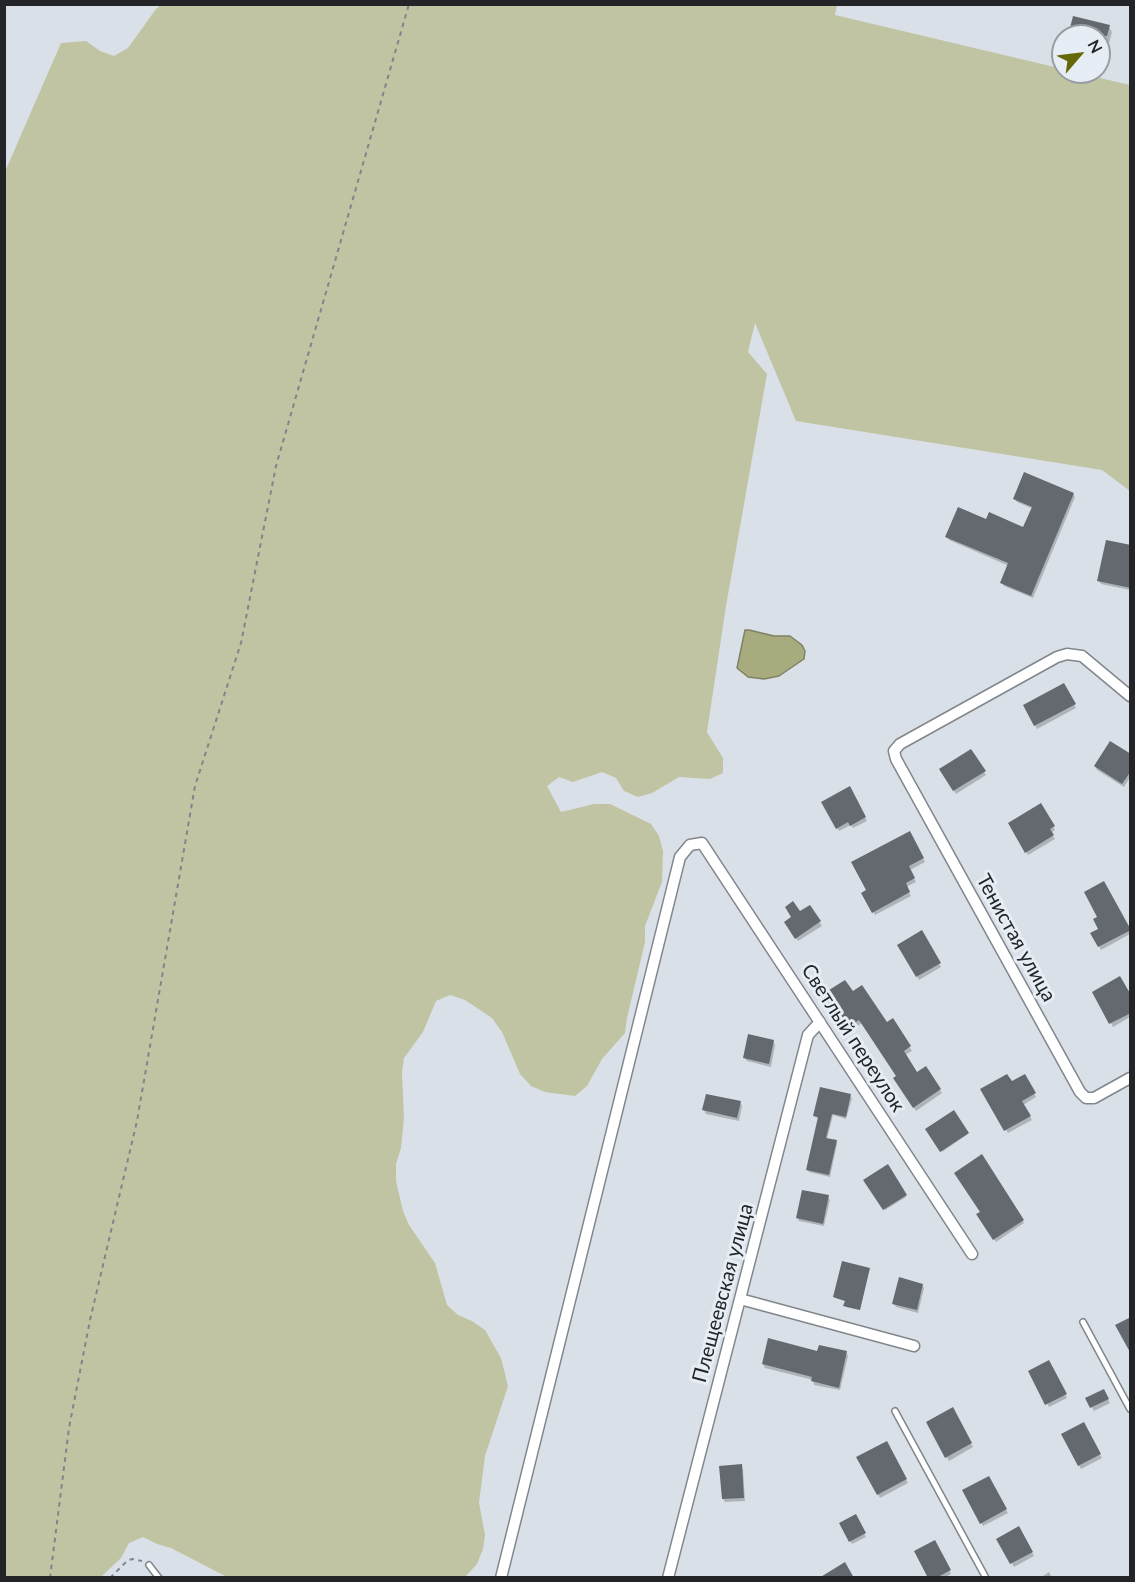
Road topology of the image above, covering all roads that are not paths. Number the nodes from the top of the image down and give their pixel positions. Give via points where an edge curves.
1 (1131, 696) edge
2 (820, 1022) junction
3 (1131, 1078) edge
4 (972, 1254) dead end
5 (740, 1299) junction
6 (1083, 1322) dead end
7 (914, 1346) dead end
8 (1131, 1408) edge
9 (894, 1411) dead end
10 (149, 1565) road end
11 (159, 1578) edge
12 (501, 1578) edge
13 (668, 1578) edge
14 (986, 1578) edge

1 - 3 street, Тенистая улица via 1082,656 1067,654 894,750 1080,1092 1086,1098 1094,1098
2 - 4 street, Светлый переулок
2 - 5 street, Плещеевская улица via 808,1035
2 - 12 street, Светлый переулок via 702,843 690,845 680,858
5 - 7 street
5 - 13 street, Плещеевская улица
6 - 8 lane
9 - 14 lane
10 - 11 lane

